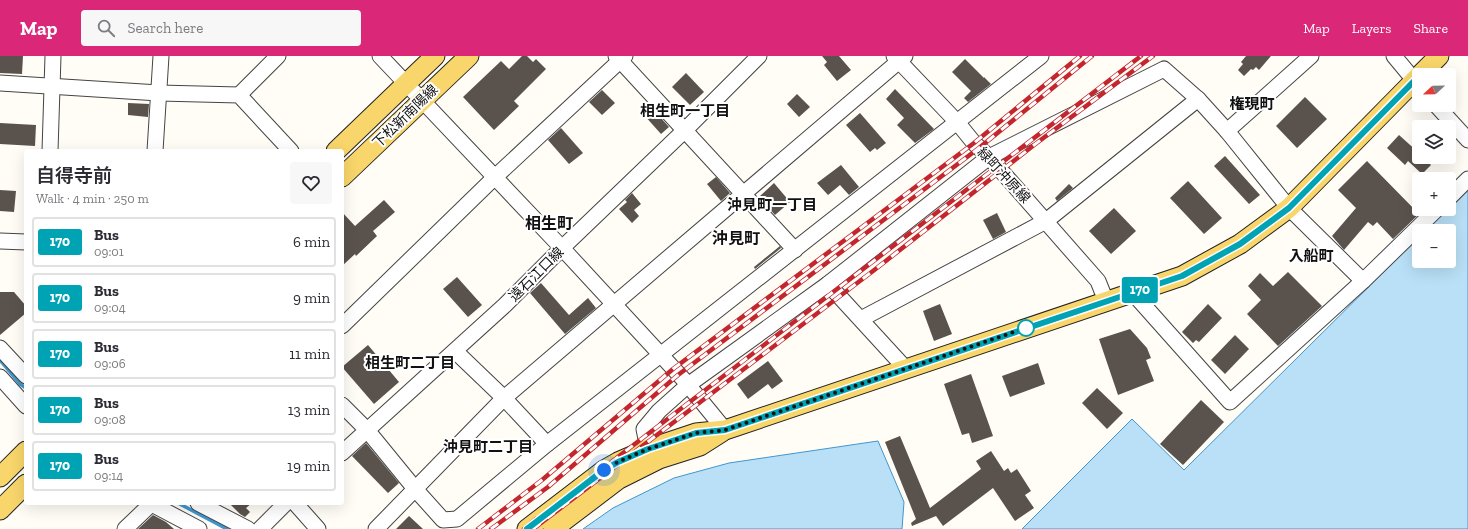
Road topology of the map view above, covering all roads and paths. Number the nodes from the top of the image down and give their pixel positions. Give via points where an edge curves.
1 (53, 56) edge
2 (161, 56) edge
3 (278, 56) edge
4 (380, 56) edge
5 (435, 56) edge
6 (469, 56) edge
7 (759, 56) edge
8 (1042, 56) edge
9 (1311, 56) edge
10 (1394, 56) edge
11 (1439, 56) edge
12 (620, 58) edge
13 (899, 58) edge
14 (1428, 68) edge
15 (1412, 73) edge
16 (0, 83) edge
17 (405, 83) junction
18 (52, 85) junction
19 (1412, 85) edge
20 (159, 93) junction
21 (239, 95) junction
22 (1198, 98) junction
23 (422, 100) junction
24 (1442, 112) edge
25 (957, 122) junction
26 (684, 131) junction
27 (1227, 131) junction
28 (1468, 140) edge
29 (50, 149) edge
30 (155, 149) edge
31 (289, 149) edge
32 (338, 149) edge
33 (989, 157) junction
34 (344, 175) edge
35 (495, 178) junction
36 (1468, 179) edge
37 (1456, 191) edge
38 (744, 194) junction
39 (1289, 208) junction
40 (1430, 216) edge
41 (1046, 220) junction
42 (0, 241) edge
43 (24, 242) edge
44 (562, 248) junction
45 (795, 250) junction
46 (1363, 281) junction
47 (828, 284) junction
48 (1132, 292) junction
49 (1106, 301) junction
50 (613, 304) junction
51 (861, 319) junction
52 (344, 324) edge
53 (0, 348) edge
54 (455, 351) junction
55 (661, 356) junction
56 (906, 369) junction
57 (24, 374) edge
58 (0, 377) edge
59 (688, 385) junction
60 (504, 398) junction
61 (24, 404) edge
62 (344, 407) edge
63 (367, 430) junction
64 (725, 430) junction
65 (547, 444) junction
66 (648, 449) junction
67 (344, 451) edge
68 (24, 452) edge
69 (0, 477) edge
70 (24, 486) edge
71 (416, 490) junction
72 (148, 505) edge
73 (154, 505) edge
74 (202, 505) edge
75 (284, 505) edge
76 (297, 505) edge
77 (0, 510) edge
78 (125, 529) edge
79 (199, 529) edge
80 (248, 529) edge
81 (260, 529) edge
82 (318, 529) edge
83 (376, 529) edge
84 (527, 529) edge
85 (554, 529) edge

1 - 18 street
2 - 20 street
3 - 21 street
4 - 17 street
5 - 17 main road, 下松新南陽線
6 - 23 main road, 下松新南陽線
7 - 26 street, 遠石江口線
8 - 25 street
9 - 27 street
10 - 15 street
11 - 14 main road
12 - 26 street
12 - 35 street
13 - 25 street, 緑町沖原線
13 - 38 street
16 - 18 street
17 - 23 street
17 - 32 main road, 下松新南陽線
18 - 20 street
18 - 29 street
19 - 39 main road
20 - 21 street
20 - 30 street
21 - 31 street
22 - 27 street
22 - 33 street via 1164,69
22 - 41 street
23 - 34 main road, 下松新南陽線
23 - 35 street
24 - 28 street
25 - 33 street, 緑町沖原線
25 - 45 street
26 - 38 street
26 - 44 street, 遠石江口線
27 - 39 street
33 - 41 street, 緑町沖原線
33 - 47 street
35 - 44 street
35 - 52 street
36 - 37 street
38 - 45 street
38 - 50 street
39 - 46 street
39 - 48 main road via 1240,244 1182,276
40 - 46 street
41 - 49 street, 緑町沖原線 via 1098,280
41 - 51 street
42 - 43 street
44 - 50 street
44 - 54 street, 遠石江口線
45 - 55 street
46 - 48 street via 1230,402
47 - 51 street
47 - 59 street
48 - 49 main road
49 - 56 main road
50 - 55 street
50 - 60 street
51 - 56 street
53 - 57 street
54 - 60 street
54 - 63 street, 遠石江口線
55 - 59 street
55 - 65 street
56 - 64 main road
58 - 61 street
59 - 64 street
59 - 66 street via 659,411 644,429
60 - 65 street
60 - 71 street
62 - 63 street
63 - 67 street, 遠石江口線
63 - 71 street
64 - 66 main road via 696,433
64 - 85 main road via 700,446 659,459 619,479
65 - 71 street via 457,518 443,520
66 - 84 main road via 604,470
68 - 69 main road
70 - 77 main road
71 - 83 street
72 - 78 street
73 - 79 street
74 - 80 street
75 - 81 street
76 - 82 street

